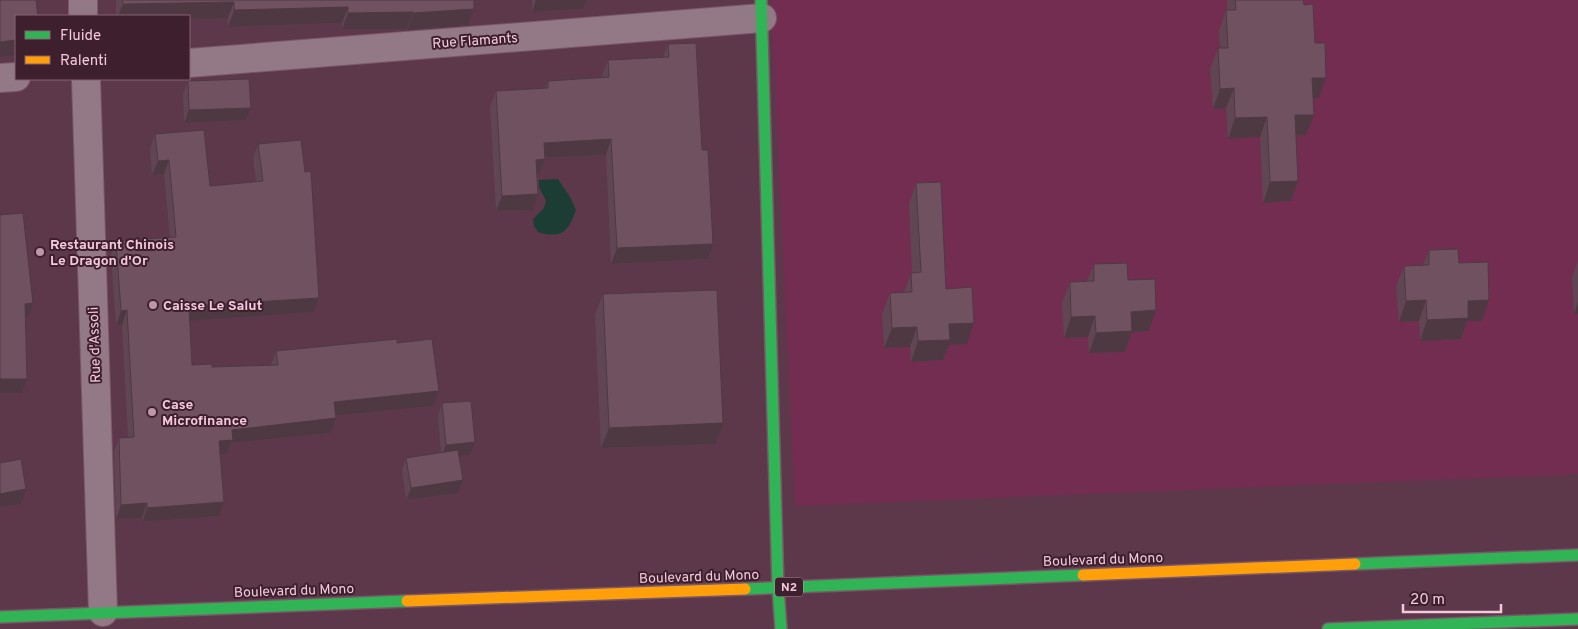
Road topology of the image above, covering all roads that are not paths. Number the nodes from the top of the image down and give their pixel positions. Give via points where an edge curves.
1 (82, 0) edge
2 (761, 9) edge
3 (83, 15) edge
4 (190, 63) edge
5 (15, 76) edge
6 (0, 78) edge
7 (86, 80) edge
8 (1578, 555) edge
9 (778, 588) junction
10 (103, 612) junction
11 (0, 617) edge
12 (1578, 619) edge
13 (780, 629) edge
14 (1328, 629) edge

1 - 3 street
2 - 4 street, Rue Flamants
2 - 9 main road
5 - 6 street
7 - 10 street, Rue d'Assoli
8 - 9 main road, Boulevard du Mono / N2
9 - 10 main road, Boulevard du Mono / N2
9 - 13 main road
10 - 11 main road, Boulevard du Mono / N2
12 - 14 main road

